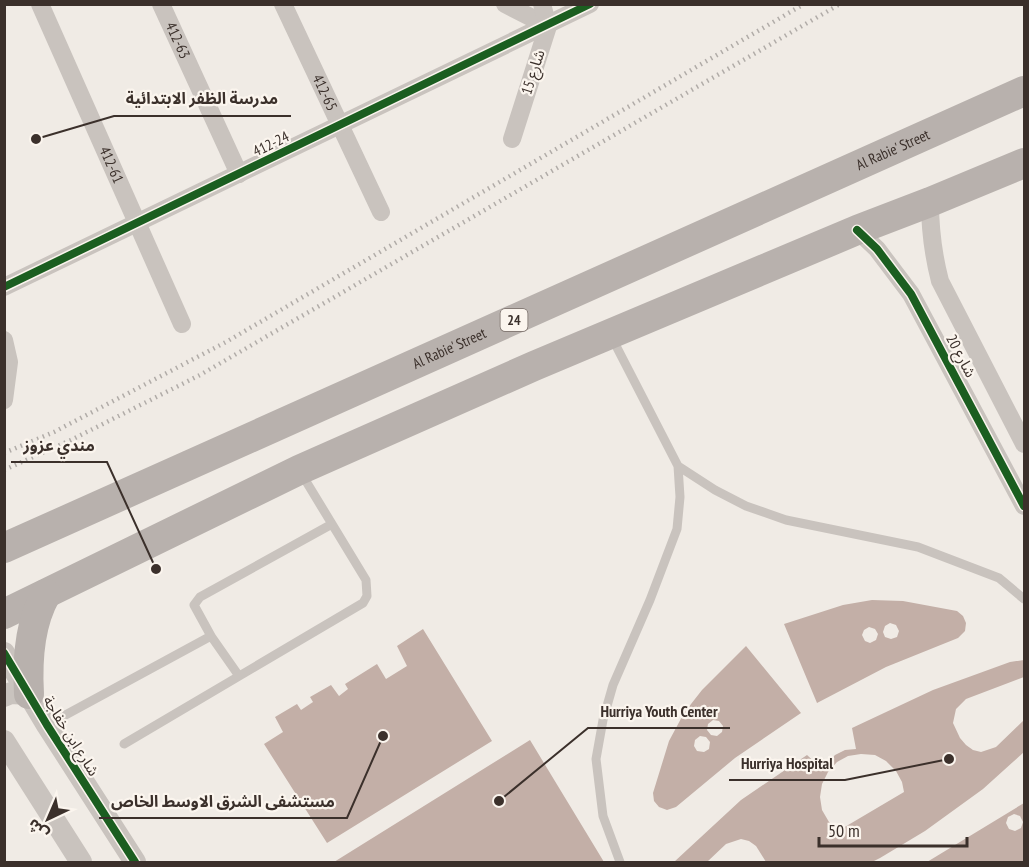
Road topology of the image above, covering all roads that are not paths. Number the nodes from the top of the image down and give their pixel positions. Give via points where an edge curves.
1 (40, 4) edge
2 (161, 4) edge
3 (505, 4) edge
4 (542, 4) edge
5 (590, 4) edge
6 (287, 6) edge
7 (548, 26) junction
8 (1024, 91) edge
9 (340, 125) junction
10 (512, 138) dead end
11 (1024, 163) edge
12 (239, 174) junction
13 (930, 202) junction
14 (381, 212) dead end
15 (137, 223) junction
16 (857, 230) junction
17 (4, 287) edge
18 (182, 324) dead end
19 (610, 333) junction
20 (4, 340) edge
21 (4, 400) edge
22 (1024, 444) edge
23 (678, 466) junction
24 (299, 470) junction
25 (1024, 506) edge
26 (332, 524) junction
27 (4, 548) edge
28 (46, 594) junction
29 (1024, 599) edge
30 (4, 614) edge
31 (211, 636) junction
32 (4, 653) edge
33 (239, 676) junction
34 (17, 695) edge
35 (47, 725) junction
36 (4, 741) edge
37 (124, 744) dead end
38 (81, 862) edge
39 (135, 862) edge
40 (620, 862) edge

1 - 15 street, 412-61
2 - 12 street, 412-63
3 - 7 street
4 - 7 street
5 - 7 street, 412-24
6 - 9 street, 412-65
7 - 9 street, 412-24
7 - 10 street, شارع 15
8 - 27 main road, Al Rabie' Street / 24
9 - 12 street, 412-24
9 - 14 street, 412-65
11 - 13 main road
12 - 15 street, 412-24
13 - 16 main road
13 - 22 street, شارع 20 via 933,255 940,281
15 - 17 street, 412-24
15 - 18 street, 412-61
16 - 19 main road
16 - 25 street, شارع 20 via 877,249 911,294
19 - 23 lane
19 - 24 main road
20 - 21 street via 9,362
23 - 29 lane via 746,506 786,520 918,547 999,578
23 - 40 lane via 677,529 613,685 596,759 603,816
24 - 26 lane
24 - 28 main road
26 - 31 lane via 200,597 194,605
26 - 33 lane via 366,580 367,596 363,603
28 - 30 main road
28 - 34 main road via 37,610 29,659
31 - 33 lane
31 - 35 lane
32 - 34 street, شارع ابن خفاجة
33 - 37 lane
34 - 35 street, شارع ابن خفاجة
35 - 39 street, شارع ابن خفاجة
36 - 38 street

